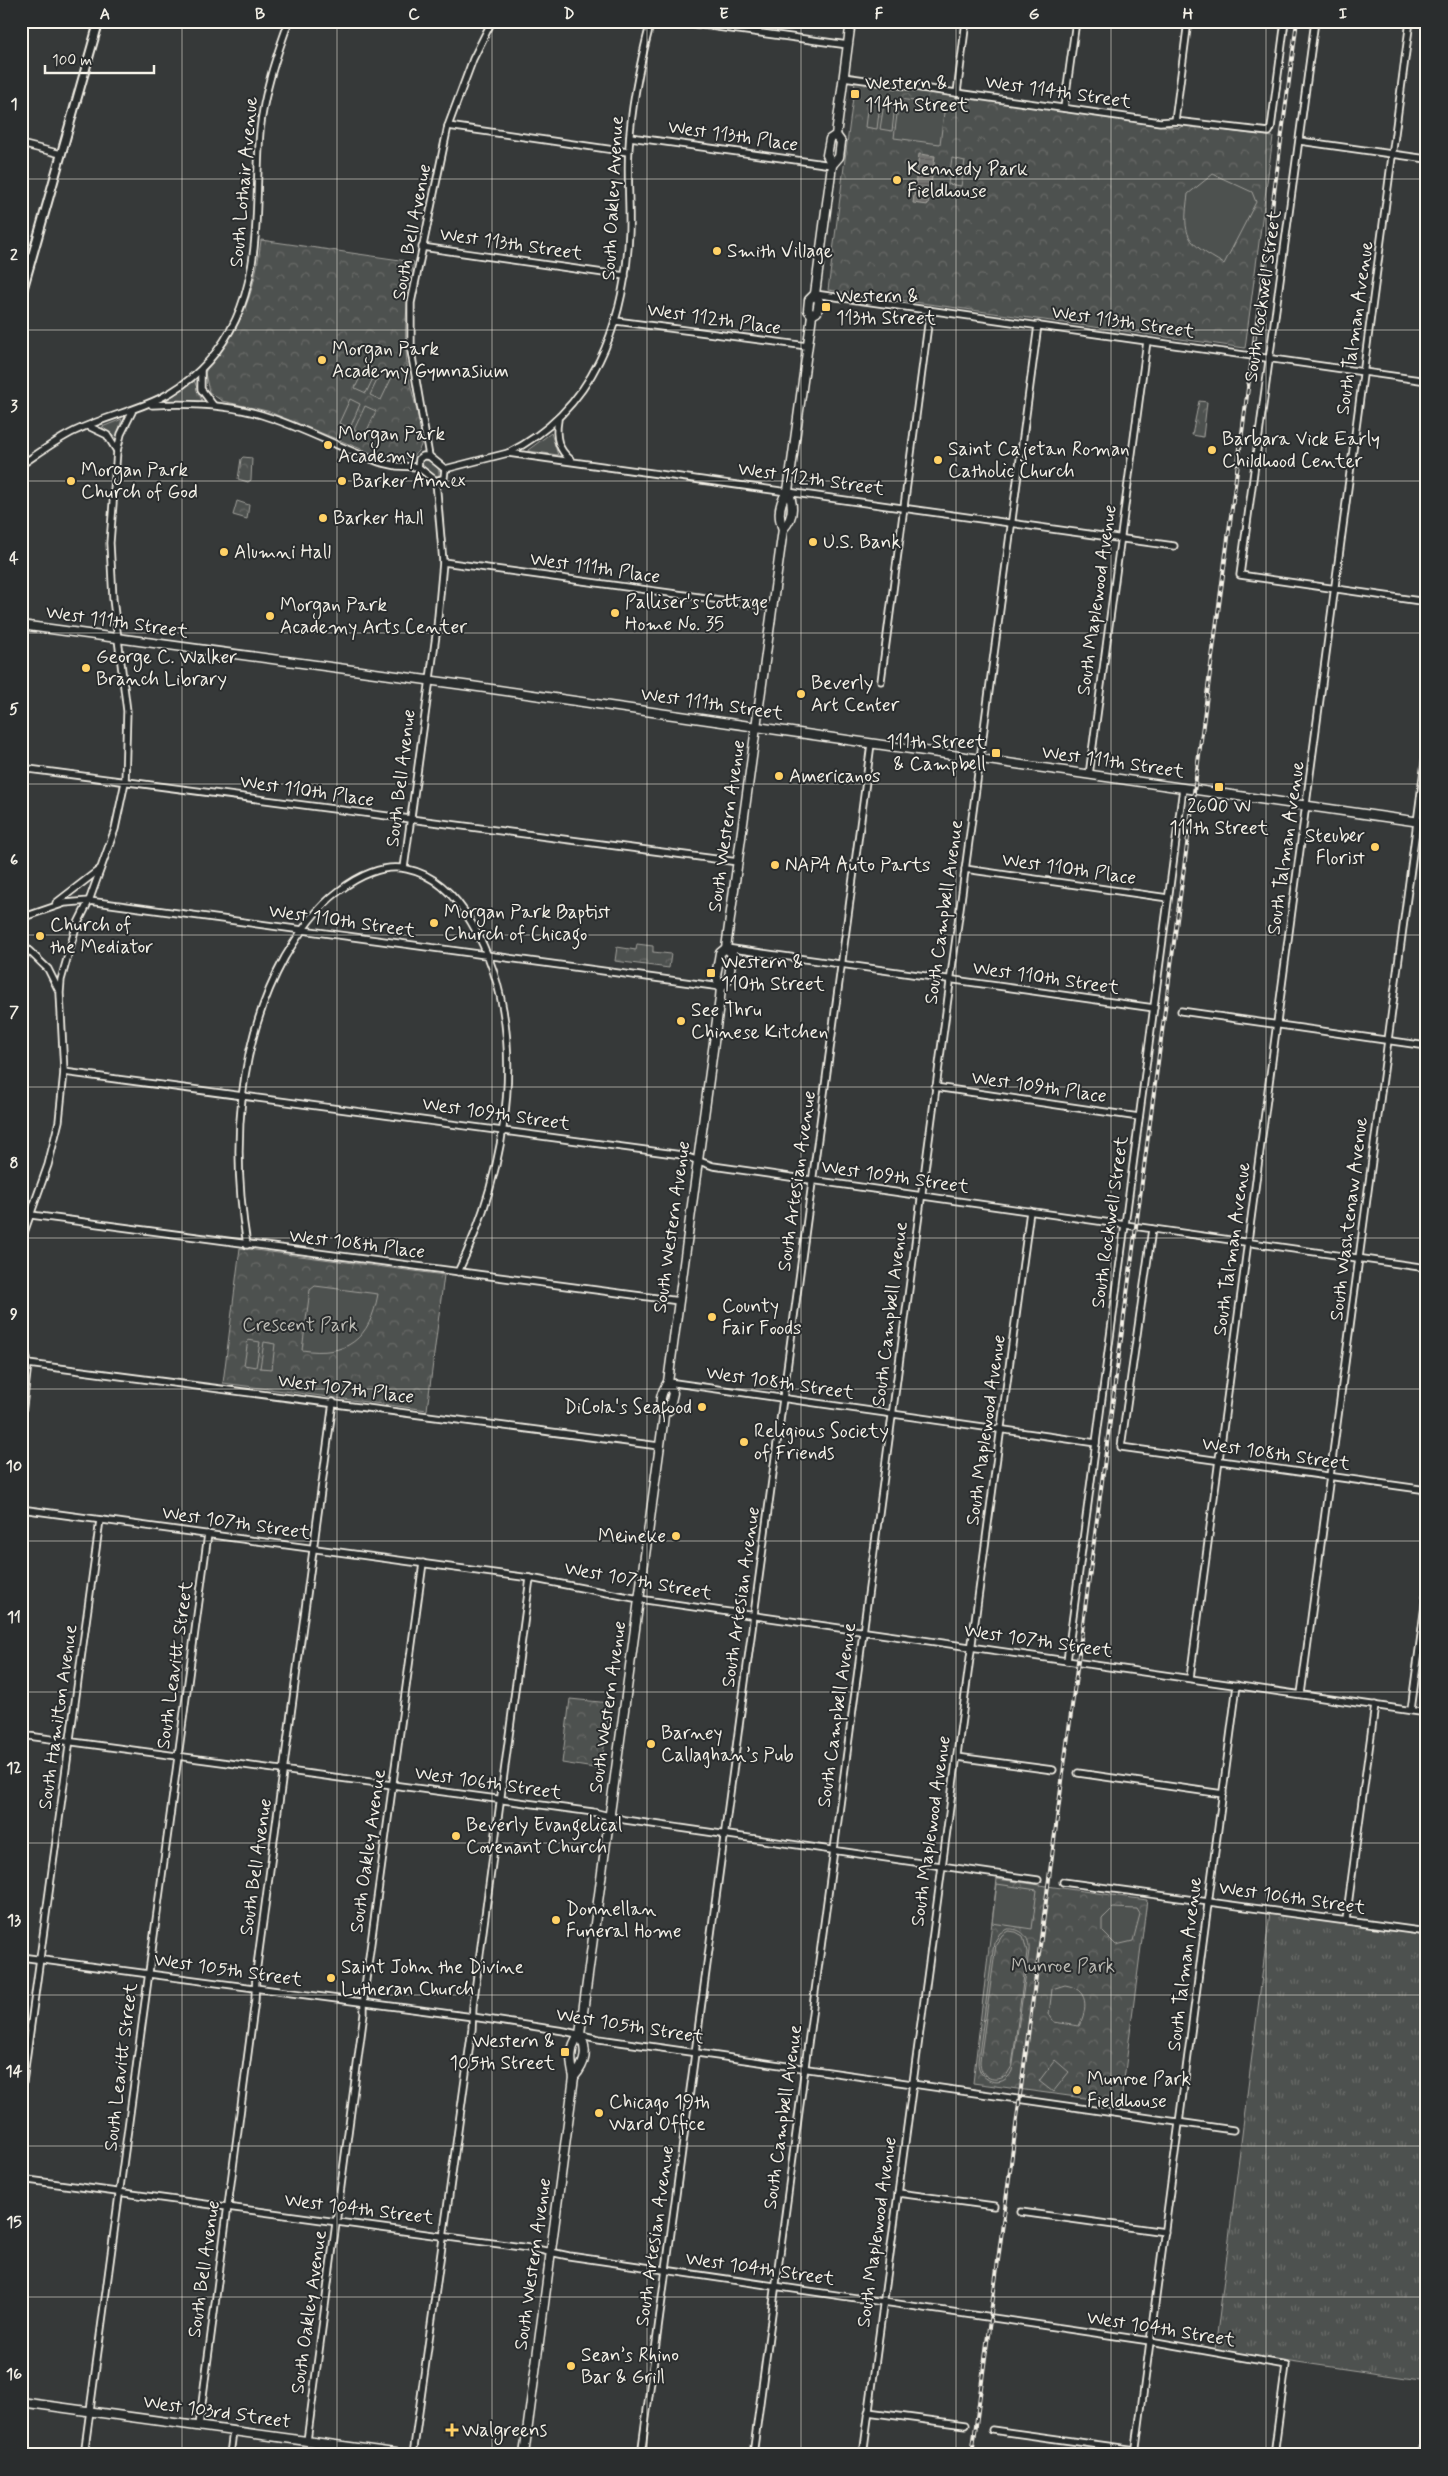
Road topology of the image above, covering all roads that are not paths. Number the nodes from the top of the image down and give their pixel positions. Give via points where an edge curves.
1 (99, 21) edge
2 (289, 21) edge
3 (492, 21) edge
4 (651, 21) edge
5 (673, 21) edge
6 (851, 21) edge
7 (966, 21) edge
8 (1076, 21) edge
9 (1188, 21) edge
10 (1285, 21) edge
11 (1315, 21) edge
12 (1410, 21) edge
13 (848, 45) junction
14 (844, 78) junction
15 (957, 93) junction
16 (1064, 108) junction
17 (1175, 121) junction
18 (448, 126) junction
19 (836, 135) junction
20 (630, 137) junction
21 (1300, 140) junction
22 (21, 144) edge
23 (628, 152) junction
24 (61, 154) junction
25 (1393, 154) junction
26 (1427, 159) edge
27 (832, 165) junction
28 (422, 247) junction
29 (625, 276) junction
30 (814, 294) junction
31 (21, 296) edge
32 (930, 310) junction
33 (616, 321) junction
34 (1038, 325) junction
35 (1148, 341) junction
36 (807, 346) junction
37 (1270, 358) junction
38 (200, 370) junction
39 (1364, 372) junction
40 (1427, 381) edge
41 (150, 405) junction
42 (213, 405) junction
43 (132, 412) junction
44 (558, 420) junction
45 (88, 426) junction
46 (117, 451) junction
47 (508, 454) junction
48 (429, 456) junction
49 (573, 462) junction
50 (21, 465) edge
51 (418, 468) junction
52 (445, 469) junction
53 (436, 481) junction
54 (788, 491) junction
55 (904, 507) junction
56 (1012, 523) junction
57 (783, 529) junction
58 (1121, 538) junction
59 (1174, 546) dead end
60 (443, 562) junction
61 (1335, 589) junction
62 (1427, 602) edge
63 (772, 607) junction
64 (21, 625) edge
65 (118, 638) junction
66 (429, 680) junction
67 (880, 681) dead end
68 (756, 727) junction
69 (871, 744) junction
70 (1427, 747) edge
71 (980, 759) junction
72 (21, 768) edge
73 (1089, 775) junction
74 (125, 782) junction
75 (1183, 788) junction
76 (1307, 806) junction
77 (410, 820) junction
78 (1417, 821) junction
79 (1427, 823) edge
80 (738, 862) junction
81 (101, 868) junction
82 (404, 868) junction
83 (965, 869) junction
84 (1168, 898) junction
85 (89, 901) junction
86 (50, 907) junction
87 (21, 918) edge
88 (301, 931) junction
89 (21, 943) edge
90 (726, 948) junction
91 (489, 956) junction
92 (841, 964) junction
93 (950, 979) junction
94 (721, 987) junction
95 (60, 993) junction
96 (1154, 1008) junction
97 (1181, 1011) dead end
98 (1278, 1024) junction
99 (1388, 1040) junction
100 (1427, 1046) edge
101 (64, 1072) junction
102 (935, 1087) junction
103 (242, 1097) junction
104 (1139, 1117) junction
105 (503, 1130) junction
106 (698, 1160) junction
107 (812, 1180) junction
108 (921, 1196) junction
109 (1030, 1211) junction
110 (31, 1215) junction
111 (1125, 1225) junction
112 (1152, 1229) junction
113 (21, 1241) edge
114 (1248, 1243) junction
115 (247, 1244) junction
116 (1359, 1258) junction
117 (1427, 1268) edge
118 (458, 1272) junction
119 (679, 1302) junction
120 (21, 1330) edge
121 (28, 1364) junction
122 (668, 1382) junction
123 (783, 1399) junction
124 (334, 1402) junction
125 (892, 1415) junction
126 (21, 1423) edge
127 (1001, 1430) junction
128 (1096, 1443) junction
129 (660, 1446) junction
130 (1220, 1461) junction
131 (1330, 1476) junction
132 (1427, 1490) edge
133 (21, 1510) edge
134 (100, 1520) junction
135 (208, 1534) junction
136 (315, 1549) junction
137 (422, 1563) junction
138 (530, 1578) junction
139 (1427, 1590) edge
140 (639, 1599) junction
141 (754, 1616) junction
142 (863, 1632) junction
143 (971, 1647) junction
144 (1067, 1661) junction
145 (1190, 1678) junction
146 (1237, 1685) junction
147 (1301, 1694) junction
148 (1375, 1705) junction
149 (1411, 1710) junction
150 (1427, 1713) edge
151 (21, 1735) edge
152 (70, 1742) junction
153 (178, 1756) junction
154 (956, 1757) junction
155 (1053, 1770) dead end
156 (285, 1771) junction
157 (1078, 1773) dead end
158 (393, 1785) junction
159 (1223, 1794) junction
160 (501, 1800) junction
161 (610, 1816) junction
162 (724, 1835) junction
163 (834, 1850) junction
164 (942, 1866) junction
165 (1038, 1880) dead end
166 (1064, 1882) dead end
167 (1208, 1902) junction
168 (1346, 1920) junction
169 (1427, 1932) edge
170 (21, 1957) edge
171 (40, 1960) junction
172 (148, 1974) junction
173 (256, 1988) junction
174 (364, 2003) junction
175 (473, 2017) junction
176 (580, 2034) junction
177 (695, 2053) junction
178 (805, 2068) junction
179 (574, 2077) junction
180 (912, 2084) junction
181 (21, 2097) edge
182 (1179, 2122) junction
183 (1233, 2130) dead end
184 (21, 2179) edge
185 (120, 2192) junction
186 (898, 2193) junction
187 (994, 2206) dead end
188 (228, 2207) junction
189 (1022, 2212) dead end
190 (336, 2221) junction
191 (1165, 2232) junction
192 (444, 2235) junction
193 (551, 2252) junction
194 (666, 2270) junction
195 (775, 2286) junction
196 (883, 2302) junction
197 (1150, 2340) junction
198 (21, 2402) edge
199 (90, 2411) junction
200 (868, 2412) junction
201 (965, 2425) dead end
202 (198, 2426) junction
203 (1427, 2428) edge
204 (992, 2430) dead end
205 (234, 2431) junction
206 (307, 2441) junction
207 (1136, 2452) edge
208 (380, 2453) edge
209 (84, 2455) edge
210 (230, 2455) edge
211 (408, 2455) edge
212 (413, 2455) edge
213 (524, 2455) edge
214 (641, 2455) edge
215 (753, 2455) edge
216 (862, 2455) edge
217 (1274, 2455) edge
218 (1423, 2455) edge

1 - 24 street
2 - 38 street, South Lothair Avenue via 264,102 257,224 247,290 231,327
3 - 18 street, South Bell Avenue via 470,67
4 - 20 street, South Oakley Avenue via 635,91
5 - 13 street
6 - 13 main road, South Western Avenue
7 - 15 street
8 - 16 street
9 - 17 street
10 - 17 street, West 114th Street via 1269,132
11 - 21 street, South Rockwell Street
12 - 25 street, South Talman Avenue
13 - 14 main road, South Western Avenue
14 - 15 street, West 114th Street
14 - 19 main road, South Western Avenue
15 - 16 street, West 114th Street
16 - 17 street, West 114th Street via 1160,122
18 - 23 street
18 - 28 street, South Bell Avenue
19 - 27 main road, South Western Avenue via 841,142 839,157
19 - 27 main road, South Western Avenue via 830,139 827,156
20 - 23 street, South Oakley Avenue
20 - 27 street, West 113th Place
21 - 25 street
21 - 37 street, South Rockwell Street
22 - 24 street
23 - 29 street, South Oakley Avenue via 629,231
24 - 31 street
25 - 26 street
25 - 39 street, South Talman Avenue
27 - 30 main road, South Western Avenue
28 - 29 street, West 113th Street
28 - 48 street, South Bell Avenue via 411,303 411,352
29 - 33 street, South Oakley Avenue
30 - 32 street, West 113th Street
30 - 36 main road, South Western Avenue via 819,301 817,312 812,316
32 - 34 street, West 113th Street
32 - 55 street
33 - 36 street, West 112th Place
33 - 44 street, South Oakley Avenue via 593,374
34 - 35 street, West 113th Street
34 - 56 street, South Campbell Avenue
35 - 37 street, West 113th Street
35 - 58 street, South Maplewood Avenue
36 - 54 main road, South Western Avenue
37 - 39 street, West 113th Street
37 - 61 street, South Rockwell Street via 1240,575
38 - 41 street, South Lothair Avenue
38 - 42 street via 201,389
39 - 40 street, West 113th Street
39 - 61 street, South Talman Avenue
41 - 42 street
41 - 43 street, South Lothair Avenue
42 - 51 street via 263,415 379,462
43 - 45 street, South Lothair Avenue
43 - 46 street
44 - 47 street, South Oakley Avenue
44 - 49 street via 558,443
45 - 46 street via 107,435
45 - 50 street, South Lothair Avenue via 55,442
46 - 65 street via 110,543 112,599
47 - 49 street, West 112th Street
47 - 52 street, West 112th Street
48 - 51 street via 419,459
48 - 52 street
49 - 54 street, West 112th Street
51 - 53 street
52 - 53 street via 444,478
53 - 60 street, South Bell Avenue
54 - 55 street, West 112th Street
54 - 57 main road, South Western Avenue via 781,502 779,519
54 - 57 main road, South Western Avenue via 792,502 791,514
55 - 56 street, West 112th Street
55 - 67 street
56 - 58 street, West 112th Street
56 - 71 street, South Campbell Avenue
57 - 63 main road, South Western Avenue
58 - 59 street, West 112th Street
58 - 73 street, South Maplewood Avenue
60 - 63 street, West 111th Place
60 - 66 street, South Bell Avenue
61 - 62 street
61 - 76 street, South Talman Avenue
63 - 68 main road, South Western Avenue
64 - 65 main road, West 111th Street
65 - 66 main road, West 111th Street
65 - 74 street via 128,726
66 - 68 main road, West 111th Street
66 - 77 street, South Bell Avenue
68 - 69 main road, West 111th Street
68 - 80 main road, South Western Avenue
69 - 71 main road, West 111th Street
69 - 92 street, South Artesian Avenue
70 - 78 street, South Washtenaw Avenue
71 - 73 main road, West 111th Street
71 - 83 street, South Campbell Avenue
72 - 74 street, West 110th Place
73 - 75 main road, West 111th Street
74 - 77 street, West 110th Place
74 - 81 street via 115,829
75 - 76 main road, West 111th Street
75 - 84 street, South Rockwell Street
76 - 78 main road, West 111th Street
76 - 98 street, South Talman Avenue
77 - 80 street, West 110th Place
77 - 82 street, South Bell Avenue
78 - 79 main road, West 111th Street
78 - 99 street, South Washtenaw Avenue
80 - 90 main road, South Western Avenue
81 - 85 street
81 - 86 street
82 - 88 street, South Bell Avenue via 387,869 357,879 331,897
82 - 91 street via 434,880 454,897
83 - 84 street, West 110th Place
83 - 93 street, South Campbell Avenue
84 - 96 street, South Rockwell Street
85 - 86 street, West 110th Street
85 - 88 street, West 110th Street
85 - 95 street via 76,927 62,974
86 - 87 street, West 110th Street
88 - 91 street, West 110th Street
88 - 103 street, South Bell Avenue via 280,967 259,1016
89 - 95 street via 48,968
90 - 92 street, West 110th Street
90 - 94 main road, South Western Avenue via 720,953 716,976
90 - 94 main road, South Western Avenue via 732,954 729,978
91 - 94 street, West 110th Street
91 - 105 street via 499,993 507,1054
92 - 93 street, West 110th Street
92 - 107 street, South Artesian Avenue
93 - 96 street, West 110th Street
93 - 102 street, South Campbell Avenue
94 - 106 main road, South Western Avenue
95 - 101 street
96 - 104 street, South Rockwell Street
97 - 98 street
98 - 99 street
98 - 114 street, South Talman Avenue
99 - 100 street
99 - 116 street, South Washtenaw Avenue
101 - 103 street, West 109th Street
101 - 110 street via 59,1121
102 - 104 street, West 109th Place
102 - 108 street, South Campbell Avenue
103 - 105 street, West 109th Street
103 - 115 street, South Bell Avenue via 238,1163
104 - 111 street, South Rockwell Street
105 - 106 street, West 109th Street via 682,1155
105 - 118 street via 485,1209
106 - 107 street, West 109th Street via 713,1166
106 - 119 main road, South Western Avenue
107 - 108 street, West 109th Street
107 - 123 street, South Artesian Avenue
108 - 109 street, West 109th Street
108 - 125 street, South Campbell Avenue
109 - 111 street, West 109th Street
109 - 127 street, South Maplewood Avenue
110 - 113 street
110 - 115 street, West 108th Place
111 - 112 street, West 109th Street
111 - 128 street, South Rockwell Street
112 - 114 street, West 109th Street
112 - 130 street, West 108th Street via 1121,1447
114 - 116 street, West 109th Street
114 - 130 street, South Talman Avenue
115 - 118 street, West 108th Place
116 - 117 street, West 109th Street
116 - 131 street, South Washtenaw Avenue
118 - 119 street, West 108th Place
119 - 122 main road, South Western Avenue
120 - 121 street
121 - 124 street, West 107th Place
121 - 126 street
122 - 123 street, West 108th Street
122 - 129 main road, South Western Avenue via 662,1391 660,1410 664,1414
123 - 125 street, West 108th Street
123 - 141 street, South Artesian Avenue
124 - 129 street, West 107th Place
124 - 136 street, South Bell Avenue
125 - 127 street, West 108th Street
125 - 142 street, South Campbell Avenue
127 - 128 street, West 108th Street
127 - 143 street, South Maplewood Avenue
128 - 144 street, South Rockwell Street
129 - 140 main road, South Western Avenue
130 - 131 street, West 108th Street
130 - 145 street, South Talman Avenue
131 - 132 street, West 108th Street
131 - 147 street, South Washtenaw Avenue
133 - 134 street, West 107th Street
134 - 135 street, West 107th Street
134 - 152 street, South Hamilton Avenue
135 - 136 street, West 107th Street
135 - 153 street, South Leavitt Street
136 - 137 street, West 107th Street
136 - 156 street, South Bell Avenue
137 - 138 street, West 107th Street
137 - 158 street, South Oakley Avenue
138 - 140 street, West 107th Street
138 - 160 street
139 - 149 street
140 - 141 street, West 107th Street
140 - 161 main road, South Western Avenue
141 - 142 street, West 107th Street
141 - 162 street, South Artesian Avenue
142 - 143 street, West 107th Street
142 - 163 street, South Campbell Avenue
143 - 144 street, West 107th Street
143 - 154 street, South Maplewood Avenue
144 - 145 street, West 107th Street
145 - 146 street, West 107th Street
146 - 147 street, West 107th Street
146 - 159 street, South Talman Avenue
147 - 148 street, West 107th Street
148 - 149 street, West 107th Street
148 - 168 street
149 - 150 street, West 107th Street
151 - 152 street, West 106th Street
152 - 153 street, West 106th Street
152 - 171 street, South Hamilton Avenue
153 - 156 street, West 106th Street
153 - 172 street, South Leavitt Street
154 - 155 street
154 - 164 street, South Maplewood Avenue
156 - 158 street, West 106th Street
156 - 173 street, South Bell Avenue
157 - 159 street
158 - 160 street, West 106th Street
158 - 174 street, South Oakley Avenue
159 - 167 street, South Talman Avenue
160 - 161 street, West 106th Street
160 - 175 street
161 - 162 street, West 106th Street
161 - 176 main road, South Western Avenue
162 - 163 street, West 106th Street
162 - 177 street, South Artesian Avenue
163 - 164 street, West 106th Street
163 - 178 street, South Campbell Avenue
164 - 165 street, West 106th Street
164 - 180 street, South Maplewood Avenue
166 - 167 street, West 106th Street
167 - 168 street, West 106th Street
167 - 182 street, South Talman Avenue
168 - 169 street, West 106th Street
170 - 171 street, West 105th Street
171 - 172 street, West 105th Street
171 - 181 street, South Hamilton Avenue
172 - 173 street, West 105th Street
172 - 185 street, South Leavitt Street
173 - 174 street, West 105th Street
173 - 188 street, South Bell Avenue
174 - 175 street, West 105th Street
174 - 190 street, South Oakley Avenue
175 - 176 street, West 105th Street
175 - 192 street
176 - 177 street, West 105th Street
176 - 179 main road, South Western Avenue via 573,2042 571,2064
176 - 179 main road, South Western Avenue via 586,2046 583,2066
177 - 178 street, West 105th Street
177 - 194 street, South Artesian Avenue
178 - 180 street, West 105th Street
178 - 195 street, South Campbell Avenue
179 - 193 main road, South Western Avenue
180 - 182 street, West 105th Street
180 - 186 street, South Maplewood Avenue
182 - 183 street, West 105th Street
182 - 191 street, South Talman Avenue
184 - 185 street, West 104th Street
185 - 188 street, West 104th Street
185 - 199 street, South Leavitt Street
186 - 187 street
186 - 196 street, South Maplewood Avenue
188 - 190 street, West 104th Street
188 - 202 street, South Bell Avenue
189 - 191 street
190 - 192 street, West 104th Street
190 - 206 street, South Oakley Avenue
191 - 197 street, South Talman Avenue
192 - 193 street, West 104th Street
192 - 212 street
193 - 194 street, West 104th Street
193 - 213 main road, South Western Avenue
194 - 195 street, West 104th Street
194 - 214 street, South Artesian Avenue
195 - 196 street, West 104th Street
195 - 215 street, South Campbell Avenue
196 - 197 street, West 104th Street
196 - 200 street, South Maplewood Avenue
197 - 207 street, South Talman Avenue
197 - 217 street, West 104th Street via 1286,2365
198 - 199 main road, West 103rd Street
199 - 202 main road, West 103rd Street
199 - 209 street, South Leavitt Street
200 - 201 street
200 - 216 street, South Maplewood Avenue
202 - 205 main road, West 103rd Street
203 - 218 street
204 - 207 street
205 - 206 main road, West 103rd Street
205 - 210 street
206 - 208 main road, West 103rd Street
208 - 211 main road, West 103rd Street

